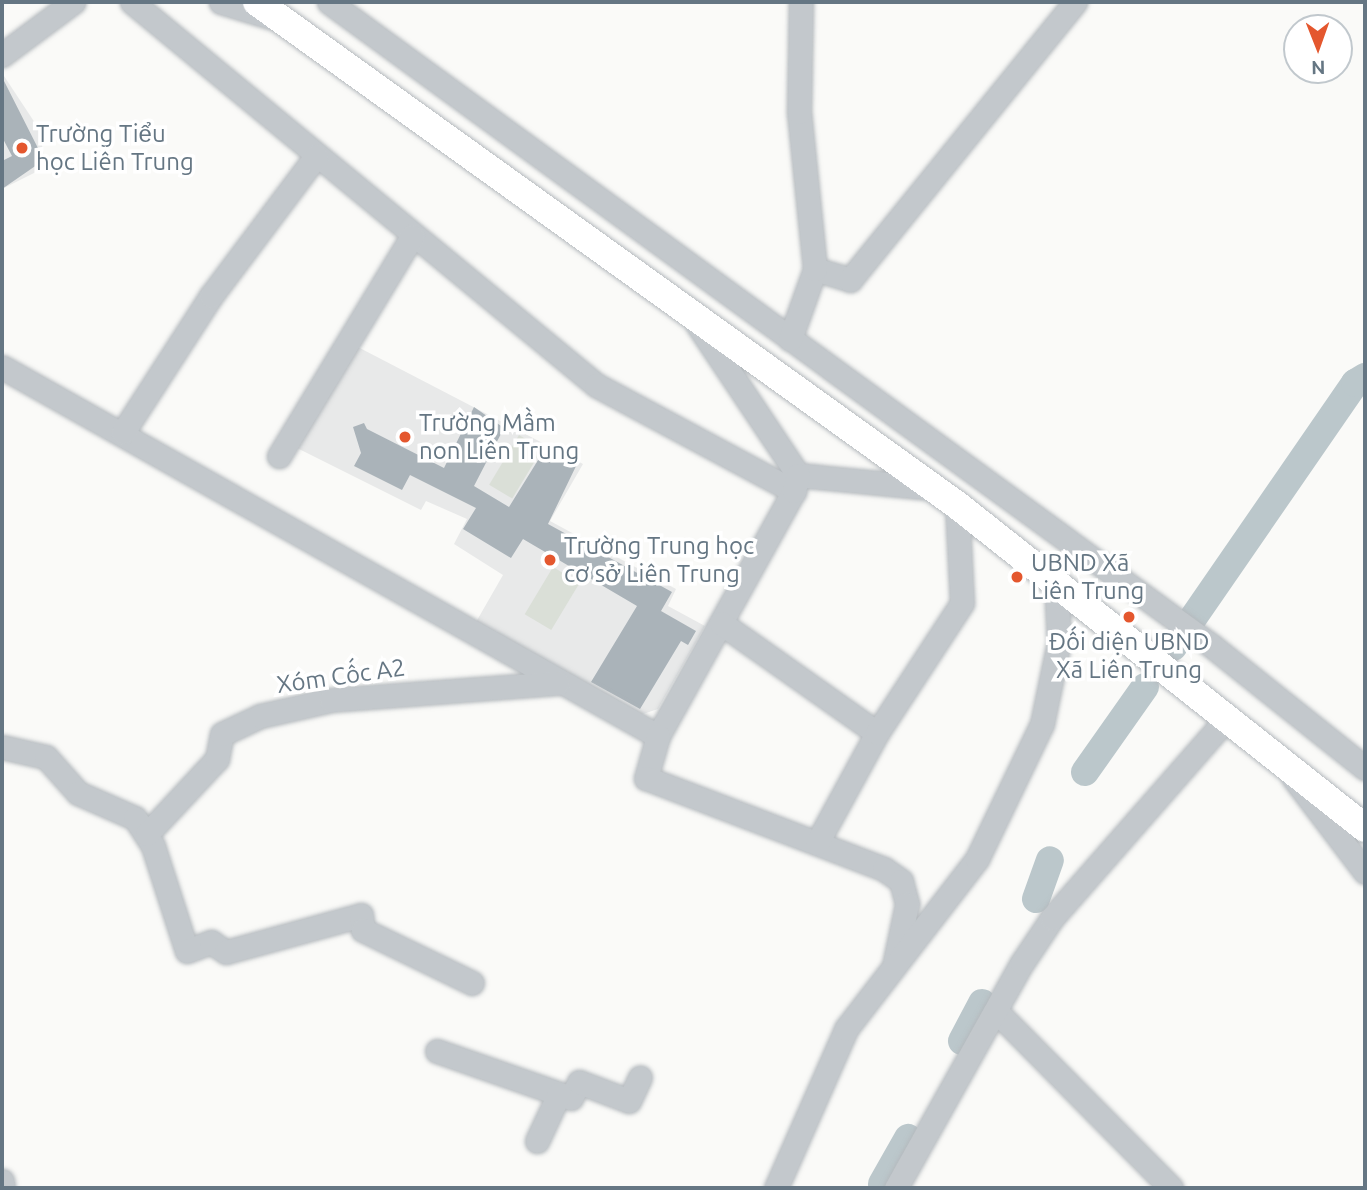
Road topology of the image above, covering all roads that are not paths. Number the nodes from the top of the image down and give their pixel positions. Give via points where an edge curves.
1 (73, 2) edge
2 (132, 2) edge
3 (221, 2) edge
4 (257, 2) edge
5 (329, 2) edge
6 (801, 2) edge
7 (1075, 2) edge
8 (284, 21) junction
9 (2, 55) edge
10 (316, 156) junction
11 (412, 236) junction
12 (815, 269) junction
13 (688, 310) junction
14 (790, 339) junction
15 (2, 369) edge
16 (123, 432) junction
17 (279, 456) dead end
18 (796, 483) junction
19 (931, 488) junction
20 (957, 505) junction
21 (1056, 580) junction
22 (721, 623) junction
23 (557, 682) junction
24 (1227, 718) junction
25 (877, 733) junction
26 (658, 736) junction
27 (2, 747) edge
28 (1283, 763) junction
29 (1365, 768) edge
30 (1365, 828) edge
31 (147, 834) junction
32 (817, 843) junction
33 (1365, 872) edge
34 (895, 962) junction
35 (472, 983) dead end
36 (996, 1011) junction
37 (438, 1051) dead end
38 (640, 1077) dead end
39 (559, 1094) junction
40 (537, 1141) dead end
41 (2, 1181) edge
42 (3, 1188) edge
43 (776, 1188) edge
44 (897, 1188) edge
45 (1171, 1188) edge

1 - 9 street
2 - 10 street
3 - 8 street
4 - 8 main road
5 - 14 street
6 - 12 street via 799,112
7 - 12 street via 850,279
8 - 13 main road
10 - 11 street
10 - 16 street via 211,296
11 - 17 street
11 - 18 street via 596,385
12 - 14 street
13 - 18 street
13 - 19 main road
14 - 29 street via 1212,646
15 - 16 street
16 - 23 street
18 - 19 street
18 - 22 street
19 - 20 main road
20 - 21 main road
20 - 25 street via 962,603
21 - 24 main road
21 - 34 street via 1059,642 1042,724 977,859
22 - 25 street
22 - 26 street
23 - 26 street
23 - 31 street, Xóm Cốc A2 via 331,700 260,716 222,734 217,759
24 - 28 main road
24 - 36 street via 1087,873 1021,963
25 - 32 street
26 - 32 street via 646,778
27 - 31 street via 46,757 68,786 135,818
28 - 30 main road
28 - 33 street
31 - 35 street via 187,951 211,942 226,952 362,905 363,930
32 - 34 street via 901,881 907,904
34 - 43 street via 846,1029
36 - 44 street
36 - 45 street
37 - 39 street
38 - 39 street via 629,1101 579,1082 570,1098
39 - 40 street
41 - 42 street

